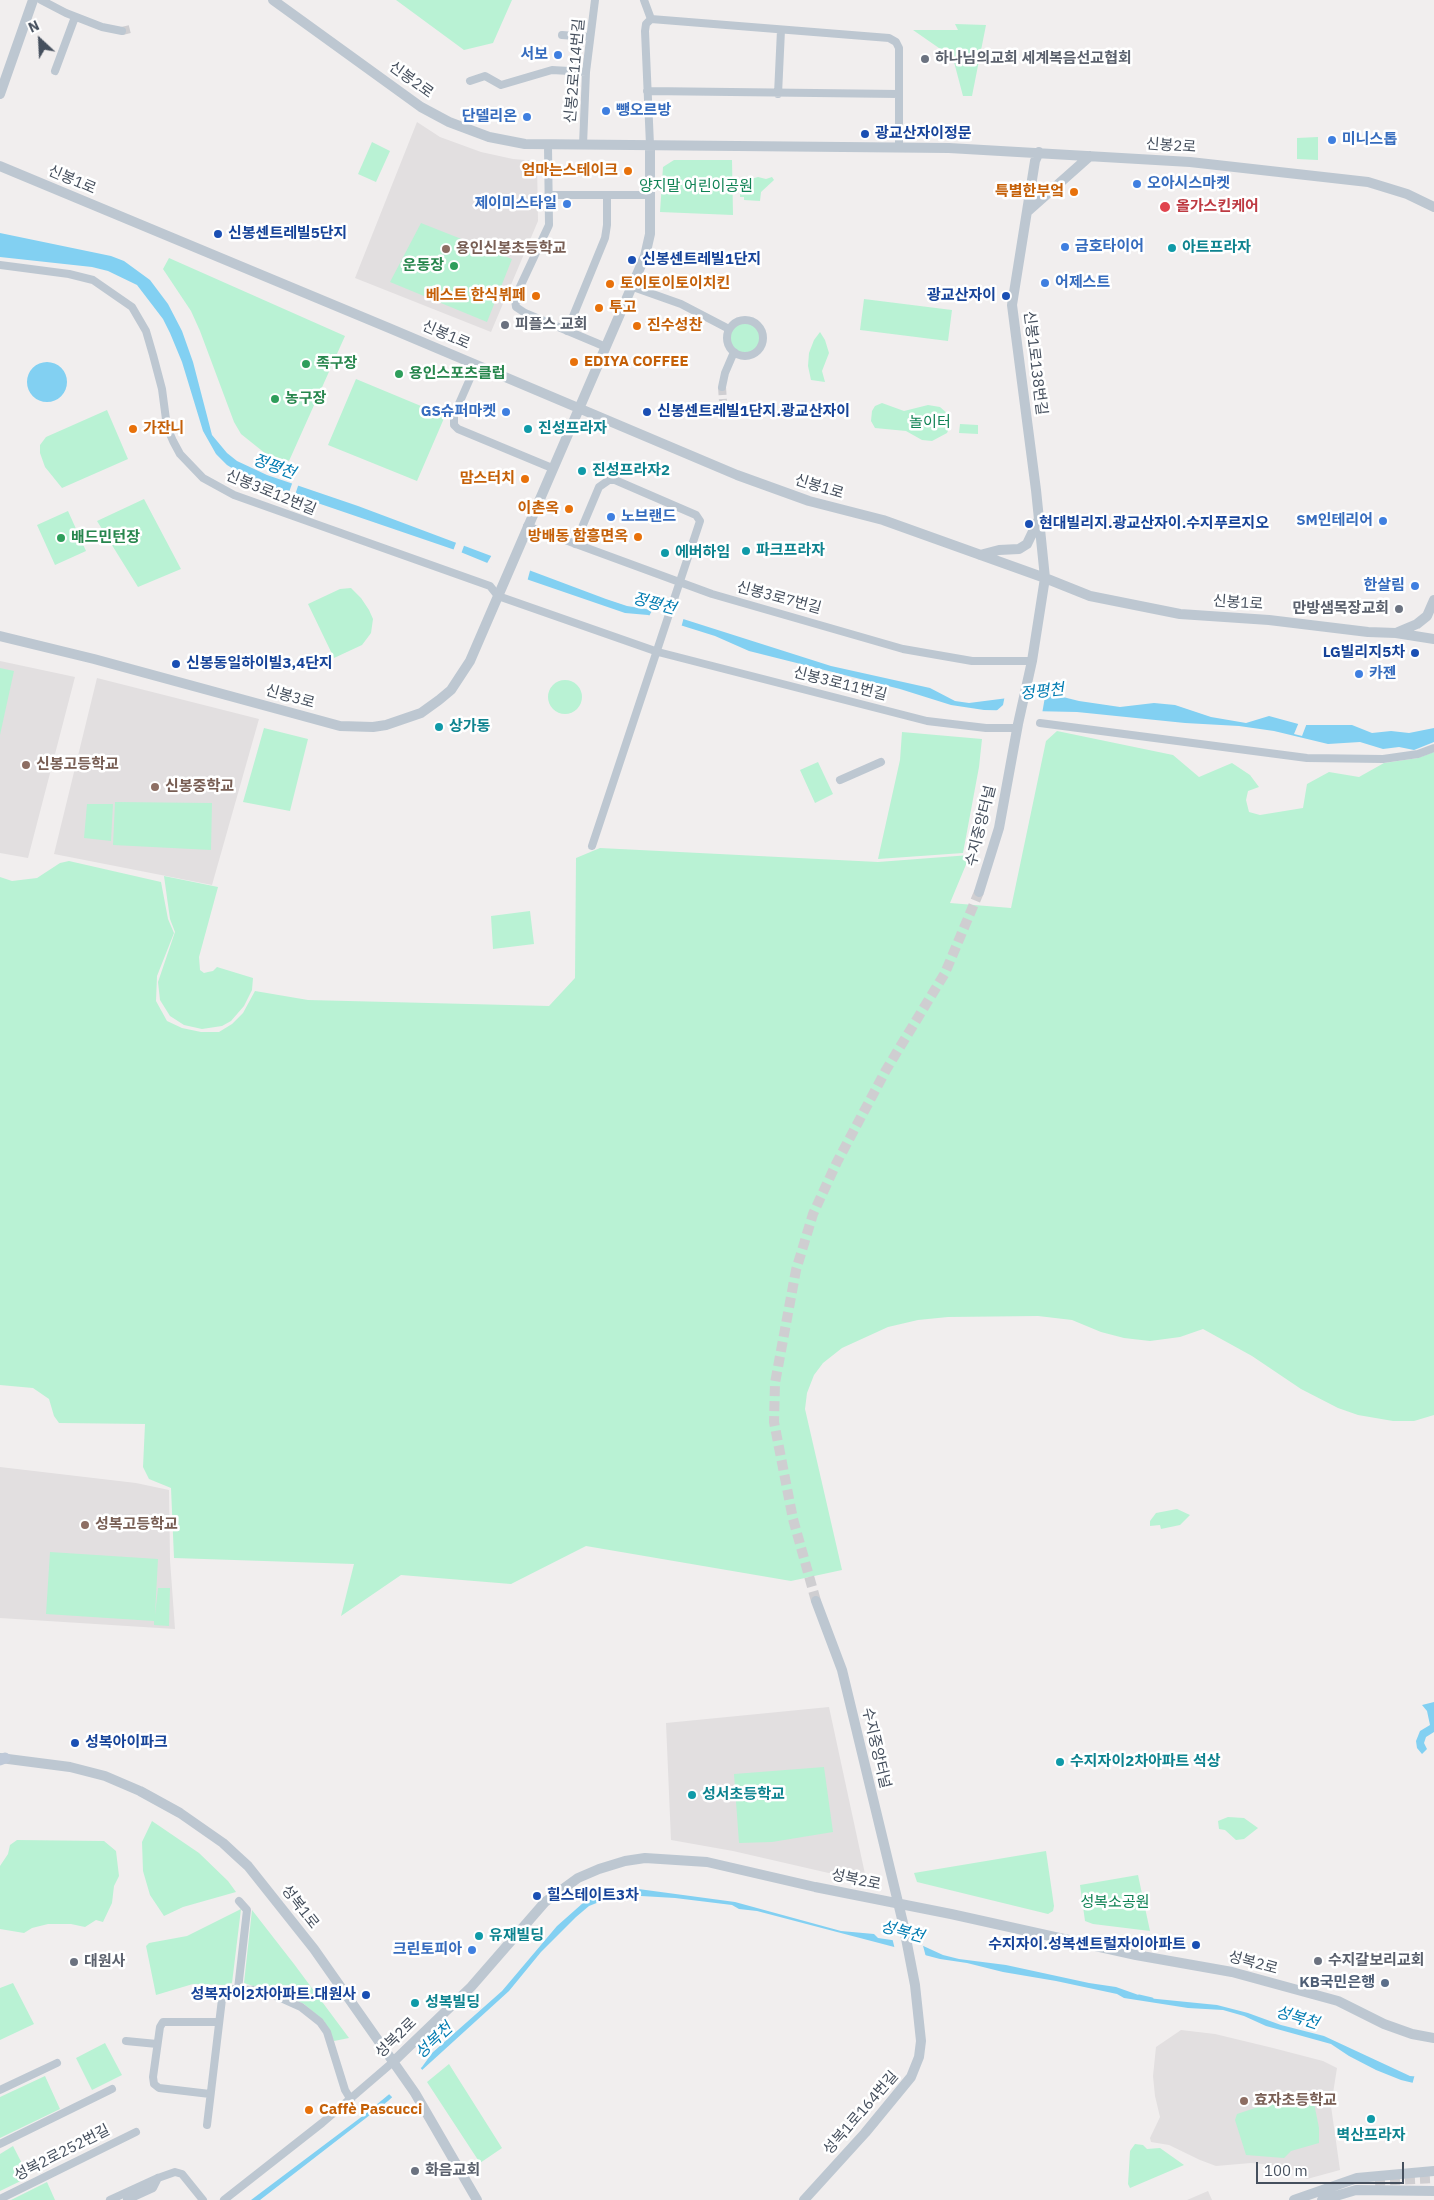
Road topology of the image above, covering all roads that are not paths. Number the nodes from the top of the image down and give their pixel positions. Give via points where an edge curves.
1 (33, 0) edge
2 (41, 0) edge
3 (273, 0) edge
4 (595, 0) edge
5 (644, 0) edge
6 (76, 17) junction
7 (651, 19) junction
8 (781, 30) junction
9 (122, 31) tunnel mouth
10 (562, 35) dead end
11 (589, 37) junction
12 (55, 71) dead end
13 (586, 72) junction
14 (470, 81) dead end
15 (647, 91) junction
16 (0, 94) edge
17 (778, 94) junction
18 (899, 94) junction
19 (582, 145) junction
20 (650, 145) junction
21 (548, 146) junction
22 (899, 148) junction
23 (1038, 152) junction
24 (1090, 156) junction
25 (0, 166) edge
26 (549, 195) junction
27 (607, 195) junction
28 (650, 195) junction
29 (1434, 207) edge
30 (1028, 211) junction
31 (0, 265) edge
32 (632, 287) junction
33 (729, 329) junction
34 (567, 331) junction
35 (606, 347) junction
36 (734, 352) junction
37 (476, 364) junction
38 (722, 387) tunnel mouth
39 (579, 408) junction
40 (552, 468) junction
41 (1039, 520) junction
42 (527, 526) junction
43 (575, 544) junction
44 (980, 555) junction
45 (1045, 578) junction
46 (679, 582) junction
47 (498, 596) junction
48 (1434, 600) edge
49 (1396, 632) junction
50 (0, 636) edge
51 (1434, 639) edge
52 (658, 652) junction
53 (1032, 661) junction
54 (1040, 723) dead end
55 (1018, 725) junction
56 (1434, 748) edge
57 (881, 762) dead end
58 (840, 780) dead end
59 (592, 846) dead end
60 (979, 892) tunnel mouth
61 (816, 1601) tunnel mouth
62 (2, 1759) edge
63 (240, 1901) dead end
64 (898, 1904) junction
65 (238, 1989) junction
66 (219, 2022) junction
67 (1434, 2038) edge
68 (126, 2040) dead end
69 (158, 2044) junction
70 (393, 2062) junction
71 (57, 2063) dead end
72 (112, 2089) dead end
73 (0, 2090) edge
74 (210, 2094) junction
75 (351, 2100) junction
76 (207, 2125) dead end
77 (136, 2132) dead end
78 (0, 2144) edge
79 (1434, 2172) edge
80 (158, 2178) junction
81 (1434, 2191) edge
82 (0, 2199) edge
83 (110, 2200) edge
84 (127, 2200) edge
85 (203, 2200) edge
86 (224, 2200) edge
87 (477, 2200) edge
88 (804, 2200) edge
89 (1294, 2200) edge
90 (1322, 2200) edge

1 - 16 street
2 - 6 street
3 - 21 street, 신봉2로 via 435,115 489,136
4 - 11 street, 신봉2로114번길
5 - 7 street
6 - 9 street
6 - 12 street
7 - 8 street
7 - 15 street via 645,31
8 - 17 street
8 - 18 street via 889,38 899,48
10 - 11 street
11 - 13 street, 신봉2로114번길
13 - 14 street via 552,70 501,86 486,76
13 - 19 street, 신봉2로114번길
15 - 17 street
15 - 20 street
17 - 18 street
18 - 22 street
19 - 20 street, 신봉2로
19 - 21 street, 신봉2로
20 - 22 street, 신봉2로
20 - 28 street
21 - 26 street
22 - 23 street, 신봉2로
23 - 24 street, 신봉2로
23 - 30 street, 신봉1로138번길
24 - 29 street, 신봉2로 via 1190,162 1368,182 1407,194
24 - 30 street
25 - 37 street, 신봉1로
26 - 27 street
26 - 34 street via 549,225 515,300 516,307 525,314
27 - 28 street
27 - 34 street via 605,238
28 - 32 street via 650,234
30 - 41 street, 신봉1로138번길 via 1012,305
31 - 47 street, 신봉3로12번길 via 93,280 132,308 146,331 154,355 173,441 180,454 203,478 243,499 490,586
32 - 33 street via 681,304
32 - 35 street
33 - 36 street via 726,340
33 - 36 street via 744,319 756,323 763,334 761,346 753,354 742,356
34 - 35 street
35 - 39 street
36 - 38 street
37 - 39 street, 신봉1로
37 - 40 street via 454,415 454,425
39 - 40 street
39 - 44 street, 신봉1로 via 737,476 809,501 883,520
40 - 42 street
41 - 44 street via 1026,544 1019,549
41 - 45 street, 신봉1로138번길
42 - 43 street, 신봉3로7번길
42 - 47 street, 신봉3로
43 - 46 street, 신봉3로7번길
43 - 46 street via 600,486 615,480 699,518 698,533
44 - 45 street, 신봉1로
45 - 49 street, 신봉1로 via 1090,596 1180,614
45 - 53 street
46 - 52 street
46 - 53 street, 신봉3로7번길 via 868,639 941,657 972,662
47 - 50 street, 신봉3로 via 470,661 451,690 421,713 373,727 322,722
47 - 52 street, 신봉3로11번길
48 - 49 street via 1427,616 1417,624
49 - 51 street, 신봉1로
52 - 55 street, 신봉3로11번길 via 927,720 986,728
52 - 59 street
53 - 55 street
54 - 56 street via 1307,758 1383,759
55 - 60 street, 수지중앙터널 via 999,828
57 - 58 street
61 - 64 street, 수지중앙터널 via 842,1670
62 - 70 street, 성복1로 via 70,1766 105,1776 166,1805 223,1843 248,1866 314,1949
63 - 65 street via 247,1910
64 - 67 street, 성복2로 via 1232,1972 1338,2001 1384,2024
64 - 70 street, 성복2로 via 707,1862 644,1858 599,1869 578,1878 545,1902 470,1989
64 - 88 street, 성복1로164번길 via 913,1977 919,2057 911,2077
65 - 66 street via 230,1989 222,1999
65 - 75 street via 256,1990 281,1998 301,2007 320,2022 327,2032
66 - 69 street via 164,2022 160,2027
66 - 74 street
68 - 69 street
69 - 74 street via 154,2084 159,2088
70 - 75 street, 성복2로
70 - 87 street, 성복1로 via 415,2093
71 - 73 street
72 - 78 street
74 - 76 street
75 - 86 street, 성복2로
77 - 82 street, 성복2로252번길
79 - 89 street via 1357,2178
80 - 83 street
80 - 84 street via 153,2188
80 - 85 street via 176,2172 182,2174
81 - 90 street via 1356,2190

